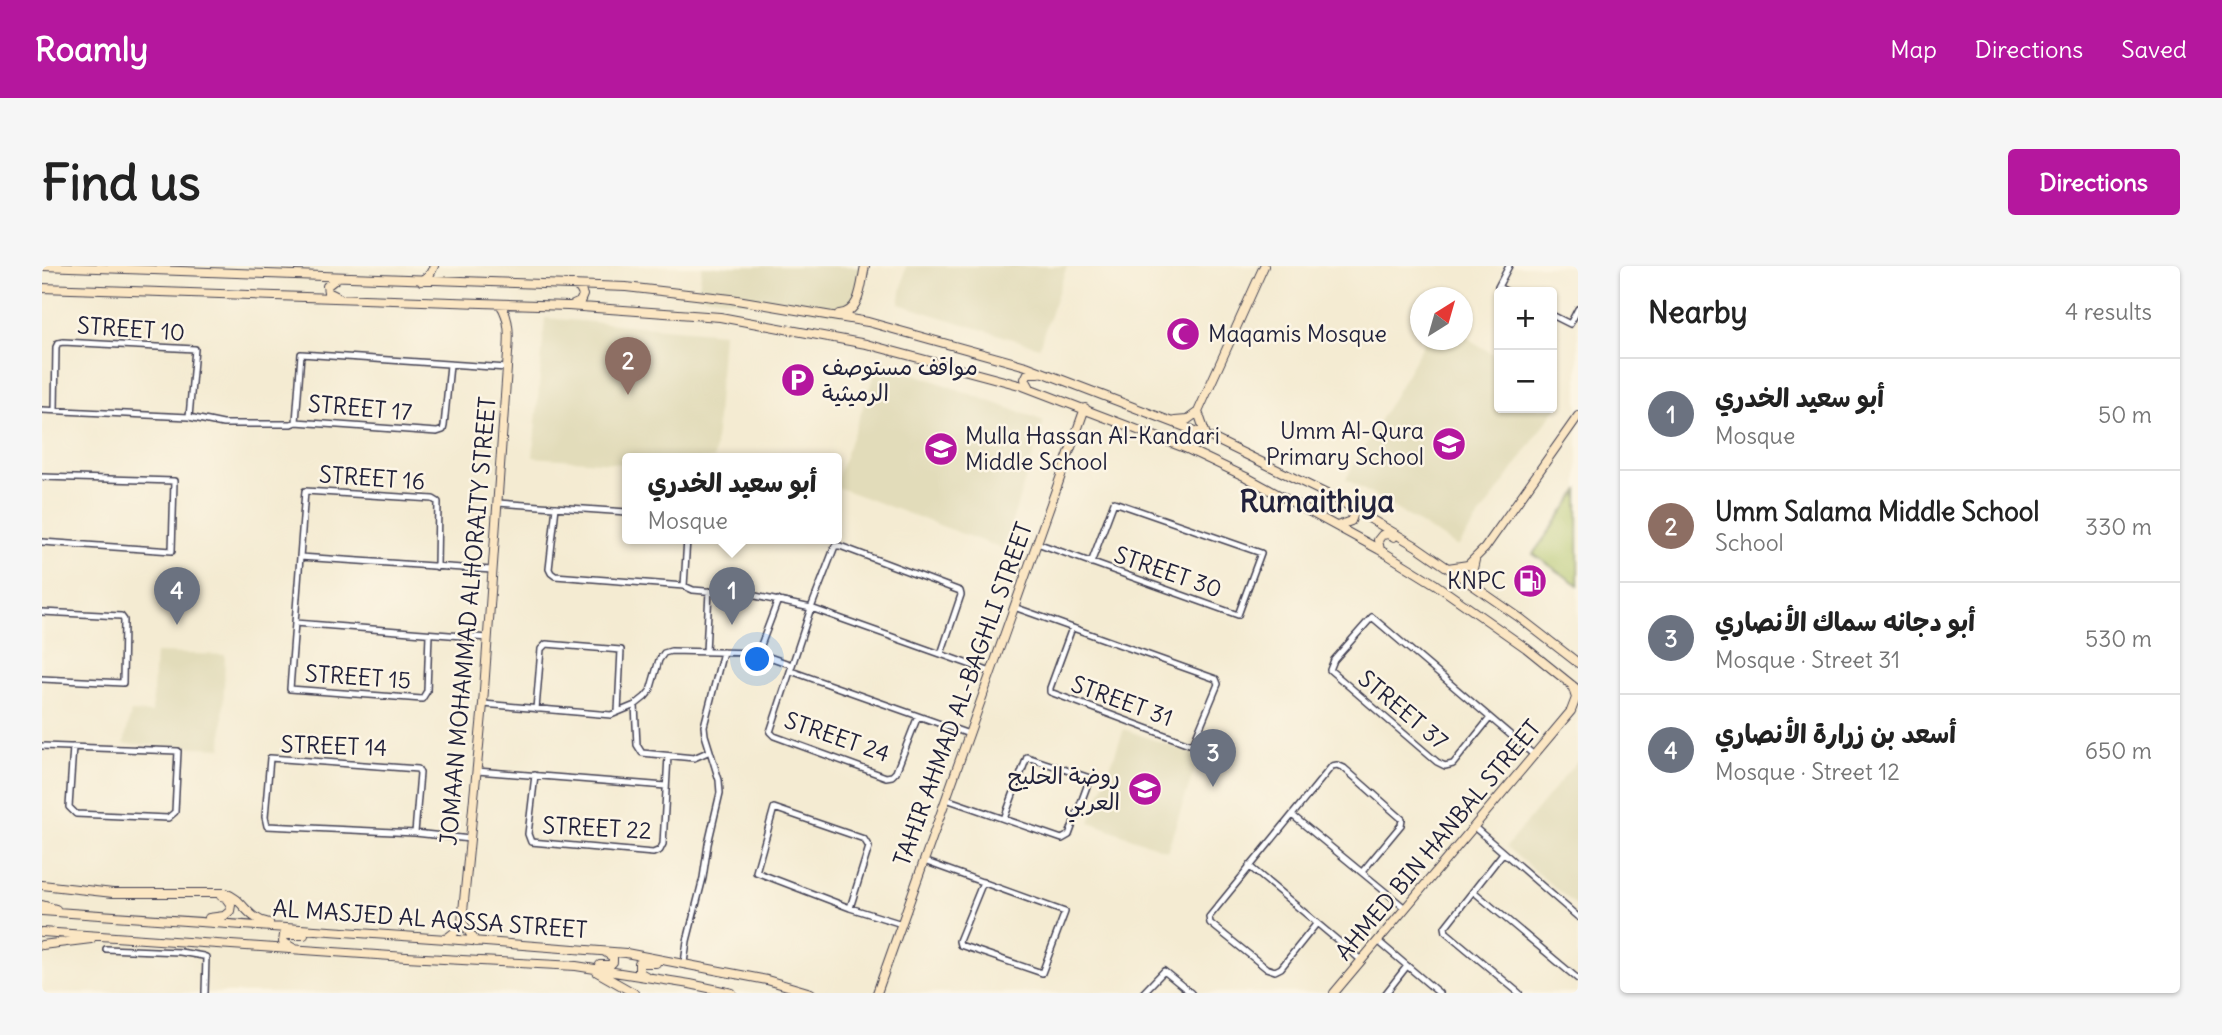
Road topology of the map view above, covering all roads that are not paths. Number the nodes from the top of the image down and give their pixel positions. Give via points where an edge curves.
1 (42, 266) edge
2 (436, 266) edge
3 (865, 266) edge
4 (1264, 266) edge
5 (1509, 266) edge
6 (337, 278) junction
7 (421, 281) junction
8 (448, 282) junction
9 (573, 284) junction
10 (1499, 287) edge
11 (42, 288) edge
12 (337, 297) junction
13 (731, 299) junction
14 (857, 303) junction
15 (500, 304) junction
16 (524, 304) junction
17 (568, 306) junction
18 (1578, 309) edge
19 (832, 314) junction
20 (1557, 318) edge
21 (733, 320) junction
22 (508, 322) junction
23 (868, 322) junction
24 (450, 365) junction
25 (507, 368) junction
26 (1042, 373) junction
27 (1030, 388) junction
28 (1085, 408) junction
29 (42, 410) edge
30 (55, 410) junction
31 (1198, 412) junction
32 (1578, 416) edge
33 (190, 417) junction
34 (1174, 421) junction
35 (296, 422) junction
36 (1206, 435) junction
37 (42, 477) edge
38 (498, 503) junction
39 (556, 507) junction
40 (1351, 508) junction
41 (622, 512) edge
42 (1337, 526) junction
43 (42, 542) edge
44 (1037, 543) junction
45 (687, 544) edge
46 (1416, 546) junction
47 (1380, 550) junction
48 (300, 556) junction
49 (1475, 560) junction
50 (1091, 564) junction
51 (437, 567) junction
52 (1448, 568) junction
53 (492, 570) junction
54 (298, 585) joint
55 (684, 586) junction
56 (1479, 590) junction
57 (709, 591) junction
58 (778, 600) junction
59 (1014, 607) junction
60 (811, 608) junction
61 (42, 612) edge
62 (295, 623) junction
63 (1072, 628) junction
64 (429, 634) junction
65 (488, 638) junction
66 (706, 652) junction
67 (723, 652) junction
68 (758, 653) junction
69 (941, 654) junction
70 (1578, 663) edge
71 (791, 668) junction
72 (991, 672) junction
73 (42, 679) edge
74 (1575, 687) edge
75 (484, 704) junction
76 (635, 705) junction
77 (536, 709) junction
78 (1574, 709) edge
79 (618, 712) junction
80 (918, 716) junction
81 (1490, 718) junction
82 (969, 734) junction
83 (42, 746) edge
84 (73, 747) junction
85 (710, 751) junction
86 (1534, 754) junction
87 (667, 756) junction
88 (477, 771) junction
89 (535, 775) junction
90 (666, 786) junction
91 (946, 799) junction
92 (1292, 815) junction
93 (1004, 819) junction
94 (1474, 827) junction
95 (415, 833) junction
96 (470, 839) junction
97 (1503, 853) junction
98 (924, 860) junction
99 (1249, 866) junction
100 (1362, 872) junction
101 (983, 882) junction
102 (42, 885) edge
103 (1473, 891) junction
104 (215, 894) junction
105 (42, 905) edge
106 (850, 908) junction
107 (1405, 908) junction
108 (42, 912) edge
109 (79, 915) junction
110 (1578, 917) edge
111 (189, 920) junction
112 (461, 922) junction
113 (1317, 923) junction
114 (902, 924) junction
115 (308, 930) junction
116 (42, 932) edge
117 (359, 933) junction
118 (106, 937) junction
119 (446, 939) junction
120 (1378, 941) junction
121 (178, 942) junction
122 (476, 942) junction
123 (42, 945) edge
124 (106, 949) dead end
125 (298, 949) junction
126 (605, 951) junction
127 (180, 952) junction
128 (1362, 960) junction
129 (682, 962) junction
130 (576, 966) junction
131 (1407, 966) junction
132 (589, 968) junction
133 (649, 978) junction
134 (1578, 979) edge
135 (205, 993) edge
136 (634, 993) edge
137 (732, 993) edge
138 (811, 993) edge
139 (877, 993) edge
140 (1143, 993) edge
141 (1191, 993) edge
142 (1334, 993) edge
143 (1385, 993) edge
144 (1439, 993) edge
145 (1519, 993) edge

1 - 6 street
2 - 7 street
2 - 8 street
3 - 14 street
4 - 31 street
5 - 10 street
6 - 7 street
6 - 12 street via 327,286
7 - 8 street
8 - 9 street
9 - 13 street
9 - 17 street via 583,297
11 - 12 street
12 - 15 street
13 - 19 street
13 - 21 street via 723,309
14 - 19 street via 845,314
14 - 23 street
15 - 16 street
15 - 22 street, JOMAAN MOHAMMAD ALHORAITY STREET
16 - 17 street
16 - 22 street
17 - 21 street
18 - 20 street via 1570,324
19 - 23 street
21 - 27 street via 866,344
22 - 25 street, JOMAAN MOHAMMAD ALHORAITY STREET
23 - 26 street
24 - 25 street, STREET 17
24 - 35 street, STREET 17 via 443,430
24 - 35 street, STREET 17 via 301,354
25 - 38 street, JOMAAN MOHAMMAD ALHORAITY STREET
26 - 27 street via 1028,373 1025,379
26 - 34 street
27 - 28 street
28 - 42 street via 1185,448
28 - 44 street, TAHIR AHMAD AL-BAGHLI STREET
29 - 30 street
30 - 33 street
30 - 33 street, STREET 10 via 56,347 63,342 195,349
31 - 34 street via 1187,420
31 - 36 street
32 - 49 street
33 - 35 street via 223,424
34 - 36 street
36 - 40 street
37 - 43 street via 174,481 172,551
38 - 39 street
38 - 53 street, JOMAAN MOHAMMAD ALHORAITY STREET
39 - 41 street
39 - 55 street via 549,569 555,576
40 - 42 street via 1351,521
40 - 46 street
42 - 47 street
44 - 50 street, STREET 30
44 - 59 street, TAHIR AHMAD AL-BAGHLI STREET
45 - 55 street
46 - 47 street via 1385,534 1378,540
46 - 52 street
47 - 74 street via 1480,615
48 - 51 street
48 - 51 street, STREET 16 via 305,491 433,499 439,506
48 - 54 street, STREET 16
49 - 52 street via 1464,567
49 - 56 street via 1472,578
50 - 50 street, STREET 30 via 1238,615 1261,553 1114,502
51 - 53 street
52 - 56 street
53 - 65 street, JOMAAN MOHAMMAD ALHORAITY STREET
54 - 62 street, STREET 15
55 - 57 street
56 - 70 street
57 - 58 street
57 - 66 street
58 - 60 street
58 - 68 street
59 - 63 street, STREET 31
59 - 72 street, TAHIR AHMAD AL-BAGHLI STREET
60 - 69 street
60 - 69 street, STREET 24 via 832,550 841,546 960,591
60 - 71 street, STREET 24
61 - 73 street via 121,616 124,655 123,683
62 - 64 street
62 - 64 street, STREET 15 via 290,690 422,699 427,691
63 - 63 street, STREET 31 via 1216,679 1218,684 1193,744 1051,692
64 - 65 street
65 - 75 street, JOMAAN MOHAMMAD ALHORAITY STREET
66 - 67 street
66 - 76 street via 664,653 650,691
67 - 68 street
67 - 85 street via 704,726
68 - 71 street
69 - 72 street
71 - 80 street, STREET 24
71 - 80 street, STREET 24 via 770,732 774,736 886,777 896,772
72 - 82 street, TAHIR AHMAD AL-BAGHLI STREET
74 - 78 street, AHMED BIN HANBAL STREET
75 - 77 street
75 - 88 street, JOMAAN MOHAMMAD ALHORAITY STREET
76 - 79 street
76 - 87 street via 639,750
77 - 79 street
77 - 79 street via 541,649 546,644 621,650
78 - 86 street, AHMED BIN HANBAL STREET
80 - 82 street, STREET 24
81 - 81 street, STREET 37 via 1372,617 1330,670 1445,766 1453,764
81 - 86 street, STREET 37
82 - 91 street, TAHIR AHMAD AL-BAGHLI STREET
83 - 84 street
84 - 84 street via 178,751 175,812 168,818 71,811
85 - 87 street via 696,758
85 - 129 street via 719,780 719,801
86 - 94 street, AHMED BIN HANBAL STREET
87 - 90 street
88 - 89 street, STREET 22
88 - 96 street, JOMAAN MOHAMMAD ALHORAITY STREET
89 - 90 street, STREET 22
89 - 90 street, STREET 22 via 527,834 535,844 658,852 663,844
91 - 93 street
91 - 98 street, TAHIR AHMAD AL-BAGHLI STREET
92 - 99 street
92 - 100 street
92 - 100 street via 1332,766 1344,768 1402,819
93 - 93 street via 1066,838 1090,778 1027,757
94 - 97 street
94 - 107 street, AHMED BIN HANBAL STREET
95 - 95 street, STREET 14 via 267,826 270,758 418,769
95 - 96 street, STREET 14
96 - 112 street, JOMAAN MOHAMMAD ALHORAITY STREET
97 - 103 street
97 - 110 street
98 - 101 street
98 - 114 street, TAHIR AHMAD AL-BAGHLI STREET
99 - 113 street
99 - 113 street via 1209,916 1210,923 1275,971
100 - 107 street
101 - 101 street via 1065,912 1042,973 960,945
102 - 104 street
103 - 134 street
103 - 145 street via 1448,921 1446,932
104 - 111 street via 225,897 230,911 224,916
104 - 115 street via 233,896 261,921
105 - 109 street
106 - 106 street via 756,872 774,808 868,843
106 - 114 street
107 - 120 street, AHMED BIN HANBAL STREET
108 - 109 street, AL MASJED AL AQSSA STREET
109 - 111 street, AL MASJED AL AQSSA STREET
111 - 115 street, AL MASJED AL AQSSA STREET
112 - 119 street
112 - 122 street
113 - 128 street
114 - 139 street, TAHIR AHMAD AL-BAGHLI STREET
115 - 117 street, AL MASJED AL AQSSA STREET
116 - 118 street, AL MASJED AL AQSSA STREET
117 - 119 street, AL MASJED AL AQSSA STREET
117 - 125 street via 284,935 283,942
118 - 121 street, AL MASJED AL AQSSA STREET
118 - 123 street
119 - 122 street, AL MASJED AL AQSSA STREET
120 - 128 street, AHMED BIN HANBAL STREET
120 - 131 street
121 - 125 street, AL MASJED AL AQSSA STREET
121 - 127 street
122 - 126 street, AL MASJED AL AQSSA STREET
124 - 127 street
125 - 130 street, AL MASJED AL AQSSA STREET
126 - 129 street, AL MASJED AL AQSSA STREET
126 - 130 street via 613,957 610,965
127 - 135 street via 205,957
128 - 142 street, AHMED BIN HANBAL STREET
129 - 133 street via 639,963 639,972
129 - 138 street, AL MASJED AL AQSSA STREET
130 - 132 street, AL MASJED AL AQSSA STREET
131 - 143 street
131 - 144 street
132 - 133 street, AL MASJED AL AQSSA STREET
132 - 136 street
133 - 137 street, AL MASJED AL AQSSA STREET
140 - 141 street via 1164,971

